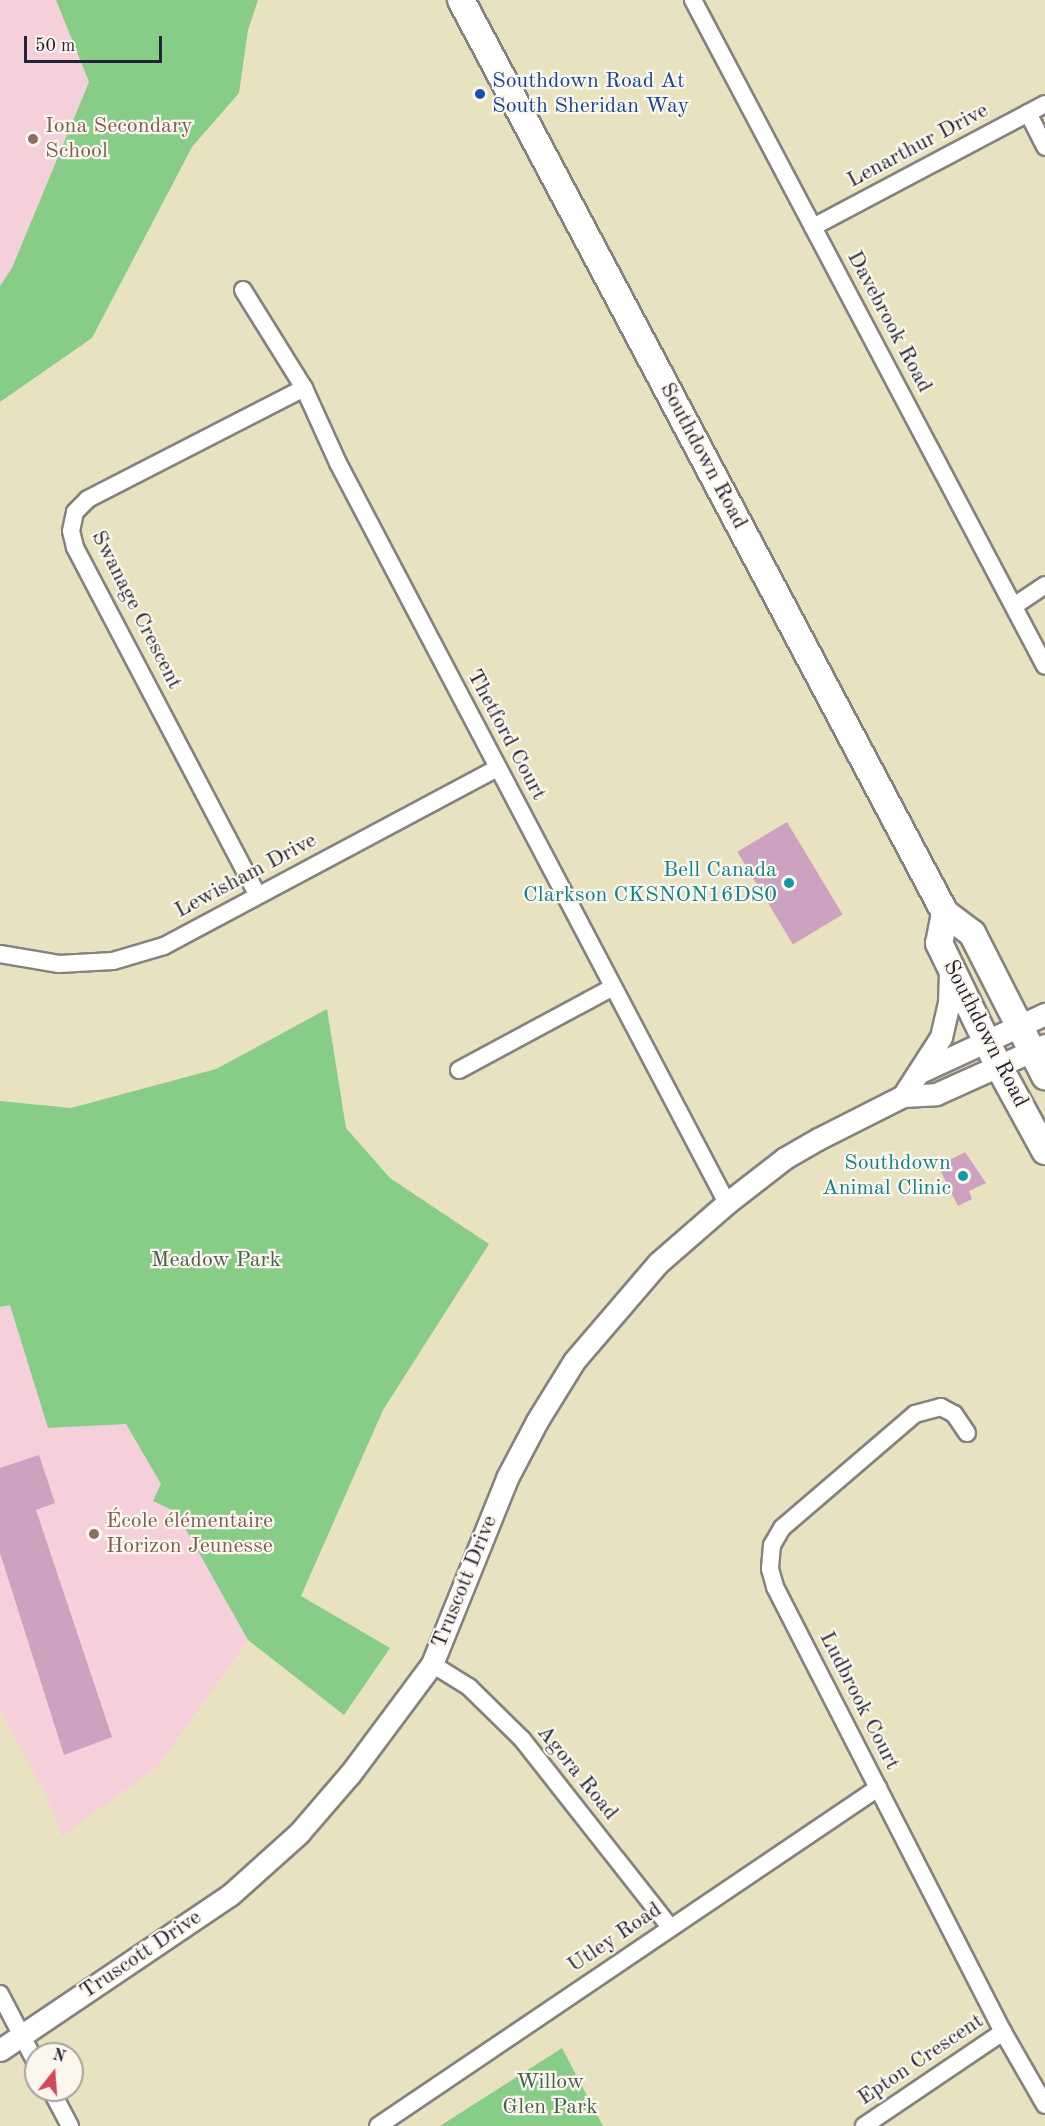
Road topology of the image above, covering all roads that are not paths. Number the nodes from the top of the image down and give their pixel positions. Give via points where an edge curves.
1 (460, 0) edge
2 (693, 0) edge
3 (1045, 104) edge
4 (1028, 113) junction
5 (1045, 147) edge
6 (813, 227) junction
7 (243, 290) dead end
8 (304, 388) junction
9 (1045, 585) edge
10 (1014, 606) junction
11 (1045, 666) edge
12 (498, 768) junction
13 (257, 894) junction
14 (945, 913) junction
15 (0, 954) edge
16 (950, 965) junction
17 (611, 988) junction
18 (1045, 1014) edge
19 (1016, 1026) junction
20 (986, 1040) junction
21 (1038, 1048) edge
22 (998, 1065) junction
23 (459, 1070) dead end
24 (920, 1072) junction
25 (1045, 1076) edge
26 (903, 1096) junction
27 (1045, 1151) edge
28 (727, 1203) junction
29 (967, 1433) dead end
30 (432, 1664) junction
31 (878, 1788) junction
32 (670, 1927) junction
33 (0, 1994) edge
34 (1003, 2032) junction
35 (22, 2035) junction
36 (26, 2042) edge
37 (0, 2050) edge
38 (57, 2102) edge
39 (1045, 2105) edge
40 (70, 2126) edge
41 (378, 2126) edge
42 (864, 2126) edge

1 - 14 main road, Southdown Road
2 - 6 street, Davebrook Road
3 - 4 street, Lenarthur Drive
4 - 5 street
4 - 6 street, Lenarthur Drive
6 - 10 street, Davebrook Road
7 - 8 street, Thetford Court
8 - 12 street, Thetford Court via 338,463
8 - 13 street, Swanage Crescent via 88,499 75,512 71,531 75,547
9 - 10 street
10 - 11 street, Davebrook Road
12 - 13 street, Lewisham Drive
12 - 17 street, Thetford Court
13 - 15 street, Lewisham Drive via 164,945 113,961 59,964
14 - 16 main road, Southdown Road via 939,942
14 - 19 main road, Southdown Road via 972,933
16 - 20 main road, Southdown Road
16 - 24 street via 949,1001 941,1037
17 - 23 street
17 - 28 street, Thetford Court
18 - 19 street, Truscott Drive
19 - 20 street, Truscott Drive
19 - 21 main road, Southdown Road
20 - 22 main road, Southdown Road
20 - 24 street, Truscott Drive
21 - 22 street, Truscott Drive
21 - 25 main road, Southdown Road
22 - 26 street, Truscott Drive via 936,1094
22 - 27 main road, Southdown Road
24 - 26 street, Truscott Drive
26 - 28 street, Truscott Drive via 785,1158
28 - 30 street, Truscott Drive via 658,1263 574,1361 507,1478
29 - 31 street, Ludbrook Court via 954,1414 941,1407 915,1414 782,1528 772,1545 770,1569 775,1587
30 - 32 street, Agora Road via 469,1687 522,1739
30 - 35 street, Truscott Drive via 350,1774 265,1866 230,1895
31 - 32 street, Utley Road
31 - 34 street, Ludbrook Court
32 - 41 street, Utley Road
33 - 35 street
34 - 39 street, Ludbrook Court
34 - 42 street, Epton Crescent
35 - 36 street
35 - 37 street, Truscott Drive
38 - 40 street

